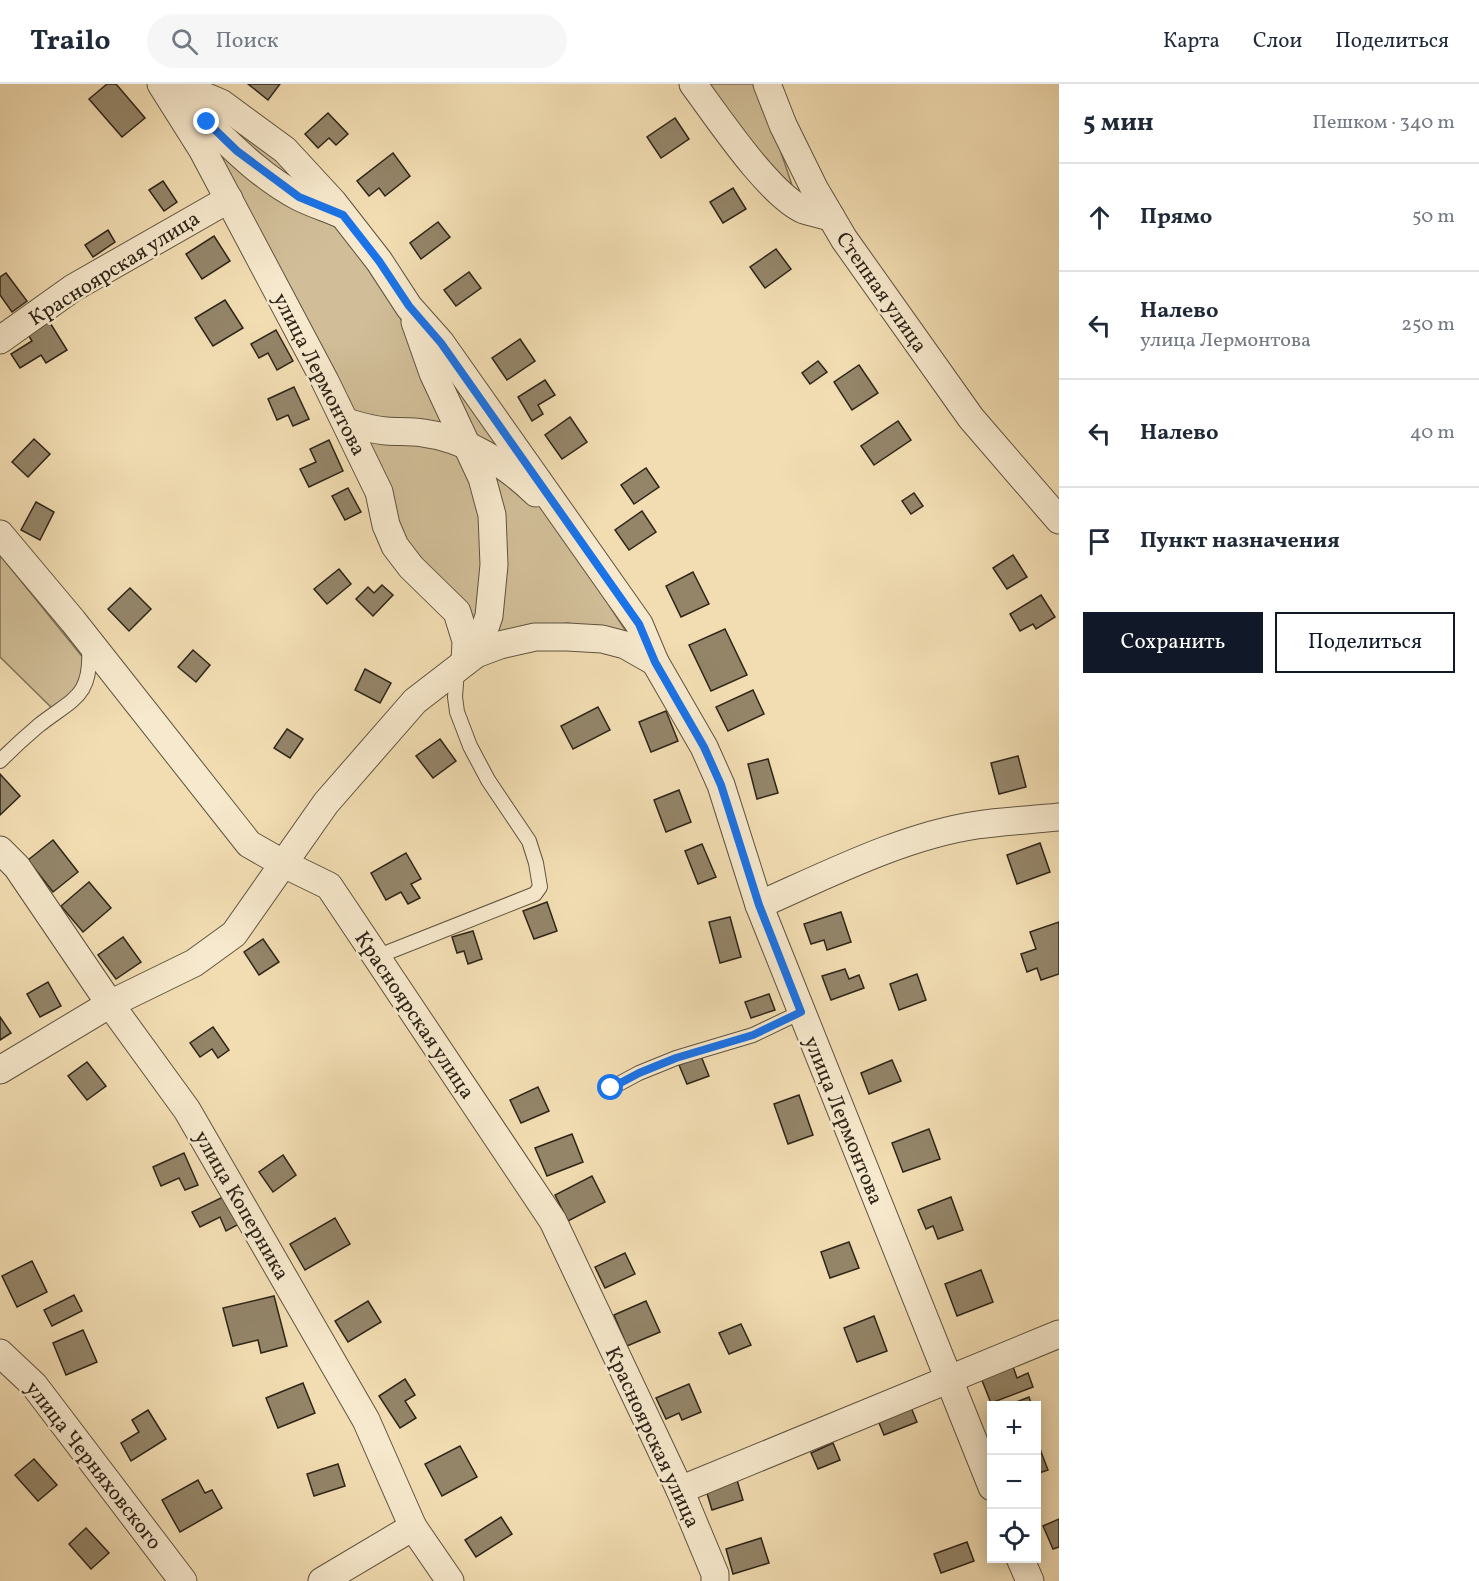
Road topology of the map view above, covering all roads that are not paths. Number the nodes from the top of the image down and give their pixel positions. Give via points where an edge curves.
1 (163, 84) edge
2 (176, 84) edge
3 (693, 84) edge
4 (767, 84) edge
5 (229, 199) junction
6 (343, 215) junction
7 (831, 218) junction
8 (409, 306) junction
9 (0, 340) edge
10 (346, 422) junction
11 (469, 447) junction
12 (1059, 520) edge
13 (568, 524) junction
14 (0, 534) edge
15 (89, 641) junction
16 (466, 661) junction
17 (655, 662) junction
18 (0, 761) edge
19 (1059, 817) edge
20 (0, 850) edge
21 (284, 864) junction
22 (759, 905) junction
23 (376, 957) junction
24 (110, 1004) junction
25 (801, 1012) junction
26 (0, 1070) edge
27 (611, 1088) dead end
28 (1059, 1334) edge
29 (0, 1353) edge
30 (947, 1378) junction
31 (987, 1475) edge
32 (680, 1490) junction
33 (413, 1527) junction
34 (183, 1581) edge
35 (322, 1581) edge
36 (450, 1581) edge
37 (716, 1581) edge

1 - 5 street, улица Лермонтова
1 - 6 street via 268,176 299,197
2 - 6 street, улица Лермонтова via 221,104 285,150
3 - 7 street, Степная улица via 763,176 803,209
4 - 7 street via 783,125
5 - 9 street, Красноярская улица via 73,288
5 - 10 street, улица Лермонтова
6 - 8 street, улица Лермонтова
7 - 12 street, Степная улица via 971,418
8 - 11 street via 433,373
8 - 13 street, улица Лермонтова via 441,343
10 - 11 street via 450,438
10 - 16 street, улица Лермонтова via 379,492 394,546 457,612 466,642
11 - 13 street via 508,470
11 - 16 street via 492,515 494,564 489,616
13 - 17 street, улица Лермонтова via 639,624
14 - 15 street, Красноярская улица
15 - 18 lane via 87,683 79,696
15 - 21 street, Красноярская улица via 249,844
16 - 17 street via 500,645 536,637 567,637 625,645
16 - 21 street via 415,701 326,803
16 - 23 lane via 455,697 456,712 488,780 529,841 540,887 536,894
17 - 22 street, улица Лермонтова via 721,785
19 - 22 street via 976,825 919,840
20 - 24 street, улица Коперника via 17,867
21 - 23 street, Красноярская улица via 329,886
21 - 24 street via 234,934 220,946
22 - 25 street, улица Лермонтова
23 - 32 street, Красноярская улица via 553,1221
24 - 26 street
24 - 33 street, улица Коперника via 187,1110 366,1420
25 - 27 lane via 742,1039 676,1058
25 - 30 street, улица Лермонтова
28 - 30 street
29 - 34 street, улица Черняховского via 34,1385
30 - 31 street, улица Лермонтова
30 - 32 street
32 - 37 street, Красноярская улица
33 - 35 street
33 - 36 street, улица Коперника

